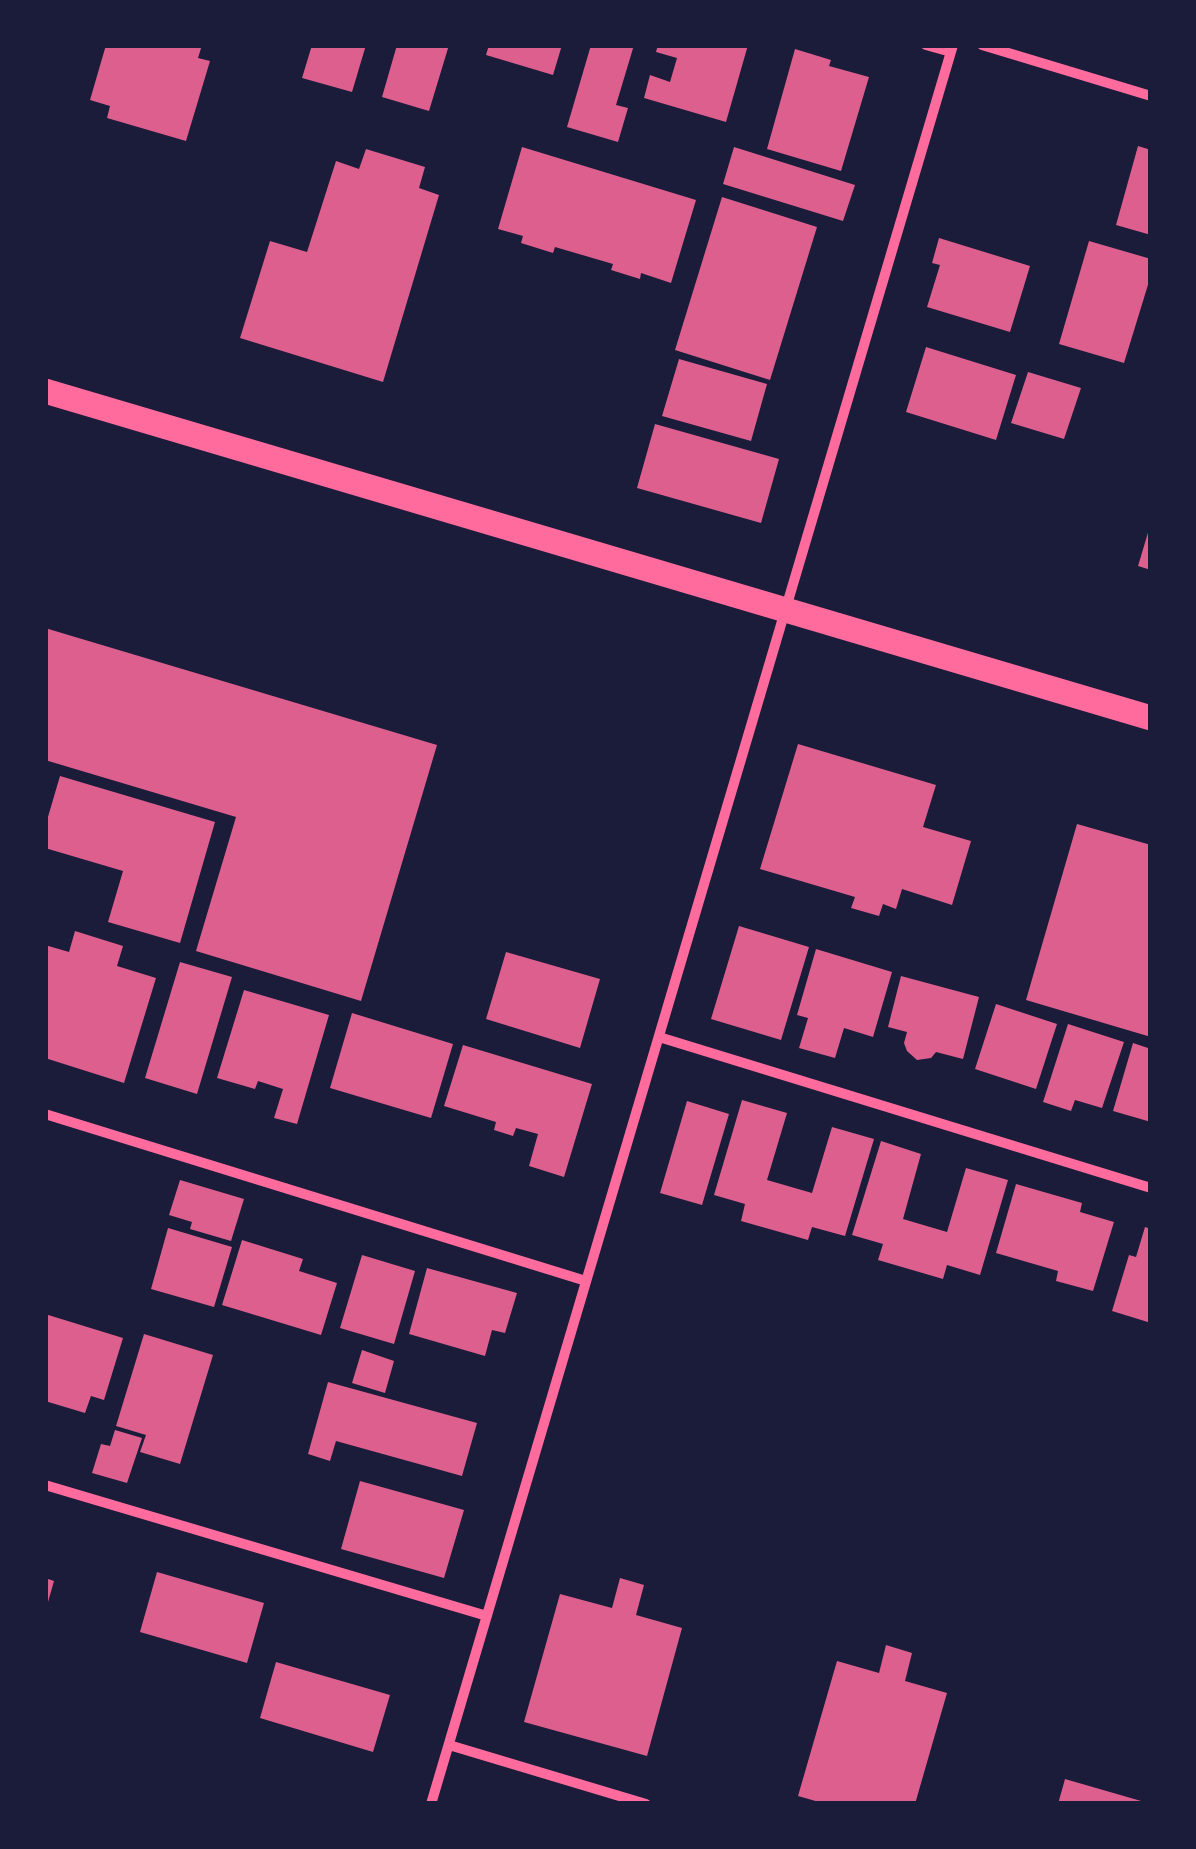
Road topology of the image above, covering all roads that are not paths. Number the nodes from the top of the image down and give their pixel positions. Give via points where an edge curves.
1 (926, 45) edge
2 (982, 45) edge
3 (952, 49) edge
4 (1151, 96) edge
5 (45, 392) edge
6 (786, 610) junction
7 (1151, 718) edge
8 (659, 1037) junction
9 (45, 1114) edge
10 (1151, 1188) edge
11 (586, 1281) junction
12 (45, 1485) edge
13 (487, 1616) junction
14 (449, 1745) junction
15 (431, 1804) edge
16 (646, 1804) edge

1 - 3 street
2 - 4 street
3 - 6 street
5 - 6 main road
6 - 7 main road
6 - 8 street
8 - 10 street
8 - 11 street
9 - 11 street
11 - 13 street
12 - 13 street
13 - 14 street
14 - 15 street
14 - 16 street

